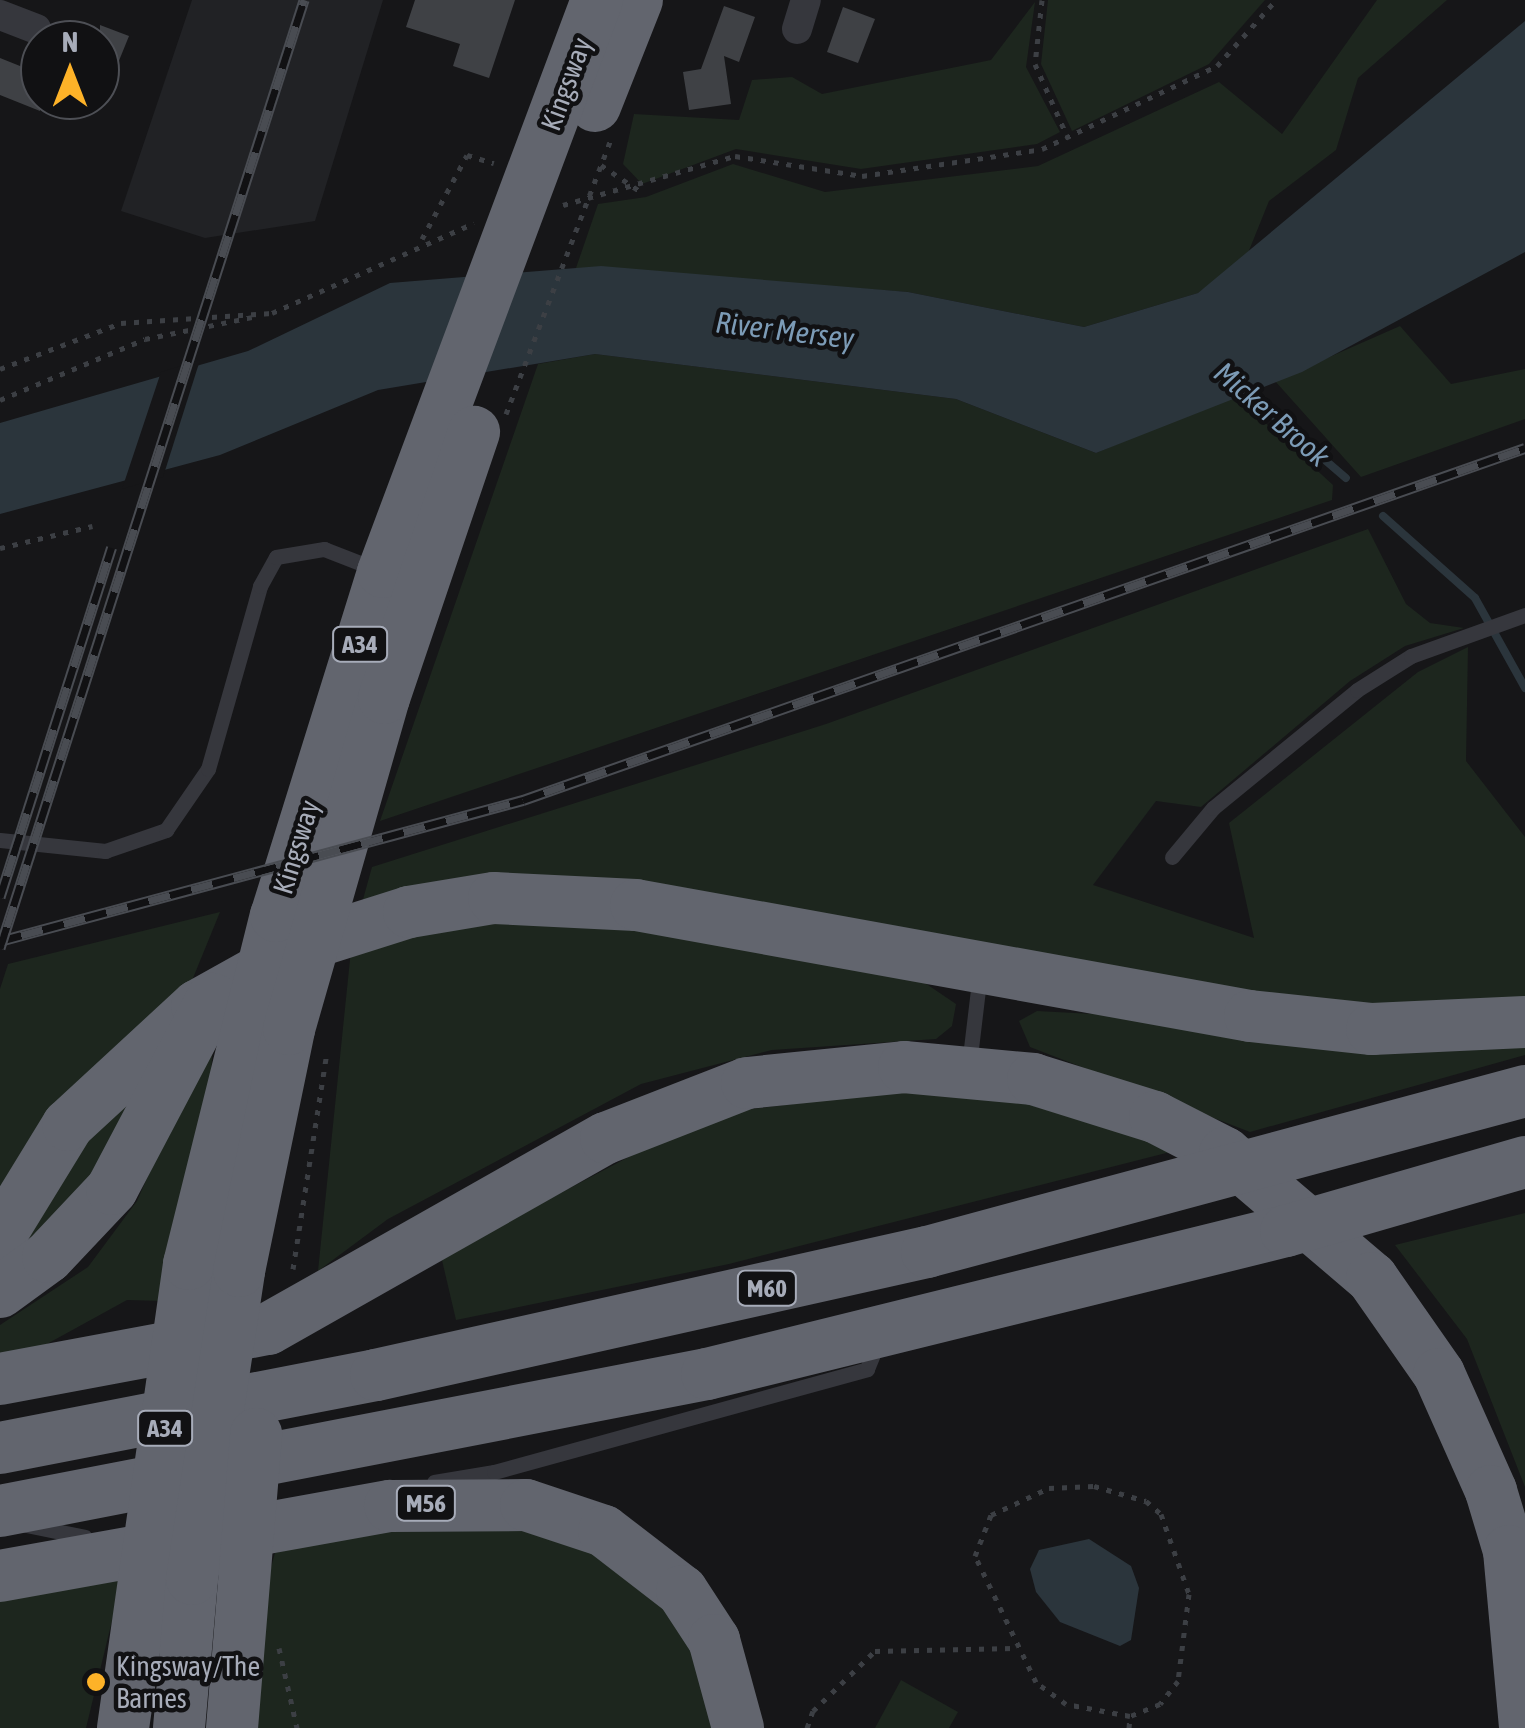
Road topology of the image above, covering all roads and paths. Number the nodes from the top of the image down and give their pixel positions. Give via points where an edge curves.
1 (596, 0) edge
2 (637, 0) edge
3 (806, 0) edge
4 (1042, 0) edge
5 (1276, 0) edge
6 (797, 29) dead end
7 (1068, 138) junction
8 (556, 182) junction
9 (638, 190) junction
10 (489, 220) dead end
11 (420, 242) junction
12 (272, 313) junction
13 (0, 369) edge
14 (0, 400) edge
15 (500, 432) dead end
16 (440, 475) junction
17 (92, 526) dead end
18 (0, 548) edge
19 (381, 577) junction
20 (1525, 615) edge
21 (325, 820) junction
22 (0, 840) edge
23 (1172, 857) dead end
24 (292, 919) junction
25 (981, 970) junction
26 (1525, 1022) edge
27 (327, 1046) dead end
28 (968, 1071) junction
29 (1525, 1091) edge
30 (1525, 1162) edge
31 (256, 1223) junction
32 (0, 1236) edge
33 (0, 1292) edge
34 (881, 1334) junction
35 (0, 1379) edge
36 (0, 1448) edge
37 (0, 1514) edge
38 (186, 1521) dead end
39 (167, 1524) dead end
40 (128, 1530) dead end
41 (109, 1533) dead end
42 (0, 1576) edge
43 (224, 1588) junction
44 (1014, 1648) junction
45 (1130, 1716) junction
46 (123, 1728) edge
47 (178, 1728) edge
48 (232, 1728) edge
49 (738, 1728) edge
50 (807, 1728) edge
51 (1129, 1728) edge
52 (1525, 1728) edge

1 - 8 highway, Kingsway / A34
2 - 8 highway, Kingsway / A34
3 - 6 street
4 - 7 path via 1035,64
5 - 7 path via 1217,66
7 - 9 path via 1042,150 862,176 735,156
8 - 9 path
8 - 9 path
8 - 11 path via 467,155
8 - 15 path
8 - 16 highway, Kingsway / A34
10 - 11 path
11 - 12 path
12 - 13 path via 121,323
12 - 14 path via 145,339
16 - 19 highway, Kingsway / A34
16 - 21 highway, Kingsway / A34
17 - 18 path
19 - 21 highway, Kingsway / A34
19 - 22 lane via 324,550 276,556 260,586 208,768 166,830 106,852
20 - 23 lane via 1410,656 1357,690 1213,808
21 - 24 highway, Kingsway / A34
24 - 31 highway, Kingsway / A34
24 - 33 highway via 222,976 112,1190 48,1257
25 - 26 highway via 1372,1029
25 - 28 lane
25 - 32 highway via 636,905 494,898 409,912 308,944 197,1006 68,1125
27 - 31 path
28 - 35 highway via 859,1068 707,1094 561,1161 268,1329
28 - 52 highway via 1033,1079 1155,1117 1258,1176 1372,1278 1439,1374 1490,1490 1509,1551
29 - 36 highway, M60 via 927,1252 376,1375
30 - 34 highway
31 - 43 highway, Kingsway / A34
31 - 46 highway, Kingsway / A34 via 134,1648
34 - 37 highway via 388,1441
34 - 38 lane via 868,1368 494,1472
37 - 41 lane via 70,1539
39 - 40 lane
42 - 49 highway, M56 via 390,1506 526,1505 604,1531 682,1591 714,1640
43 - 47 highway, Kingsway / A34
43 - 48 highway
44 - 45 path via 1051,1697
44 - 45 path via 976,1564 984,1522 1049,1488 1094,1486 1146,1501 1175,1539 1189,1626 1170,1694
44 - 50 path via 876,1651 813,1711
45 - 51 path

